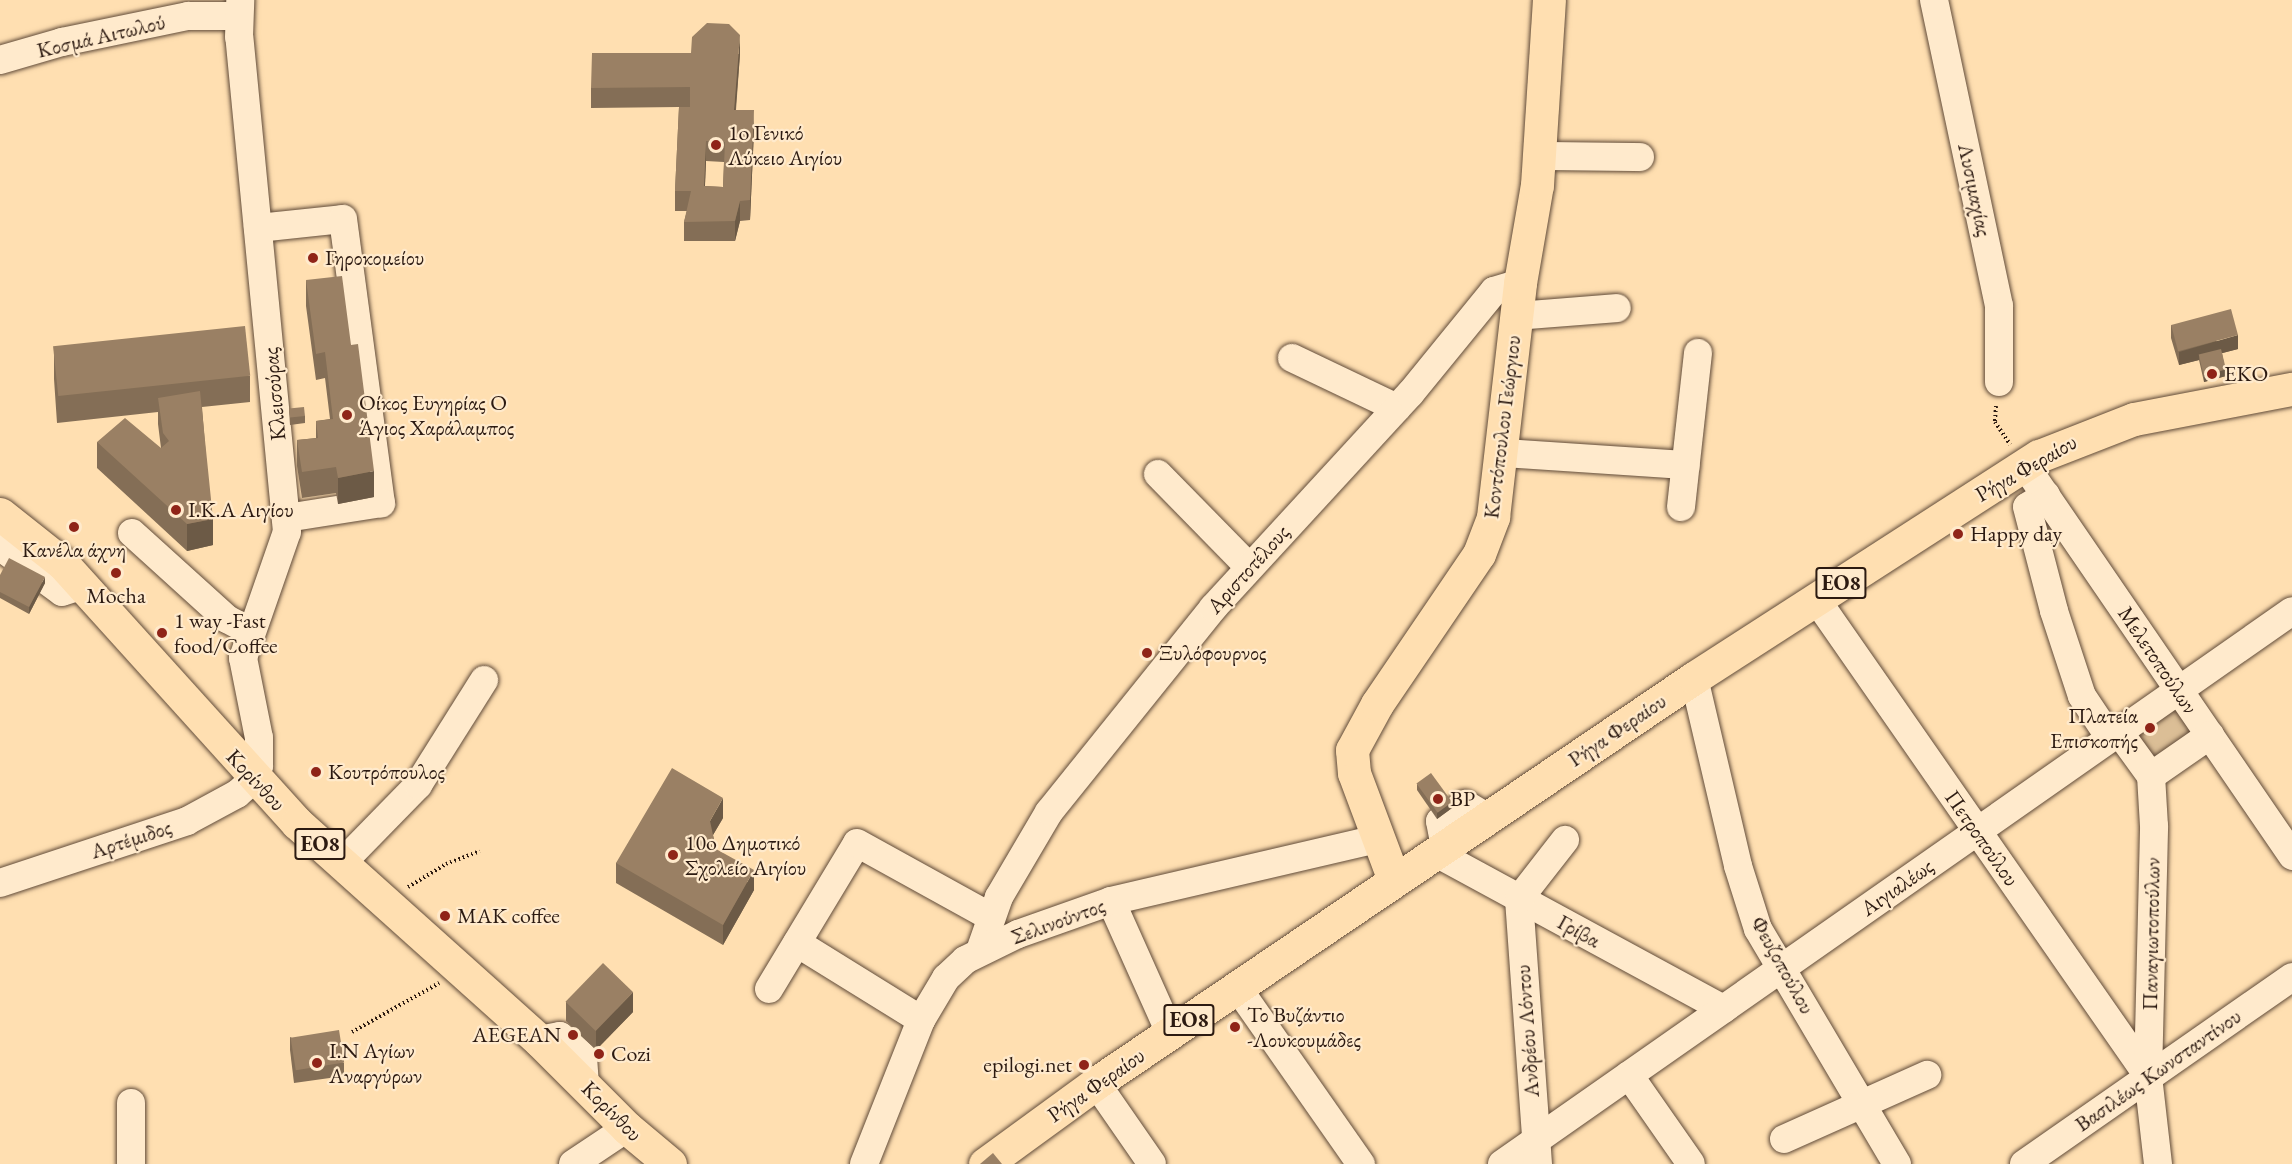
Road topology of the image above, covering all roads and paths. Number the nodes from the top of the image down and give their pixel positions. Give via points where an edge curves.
1 (1934, 0) edge
2 (1554, 6) edge
3 (239, 8) edge
4 (0, 60) edge
5 (1540, 156) junction
6 (1640, 157) dead end
7 (258, 228) junction
8 (1520, 282) junction
9 (1617, 308) dead end
10 (1516, 316) junction
11 (1698, 353) dead end
12 (1292, 358) dead end
13 (1999, 382) joint
14 (2288, 396) edge
15 (1396, 408) junction
16 (1503, 453) junction
17 (2025, 464) junction
18 (1686, 465) junction
19 (1158, 474) dead end
20 (2046, 495) junction
21 (1681, 507) dead end
22 (1, 515) edge
23 (286, 518) junction
24 (132, 534) dead end
25 (1248, 567) junction
26 (1816, 599) junction
27 (2292, 611) edge
28 (250, 631) junction
29 (1694, 678) junction
30 (484, 680) dead end
31 (2179, 690) junction
32 (2114, 735) junction
33 (2210, 735) junction
34 (2151, 776) junction
35 (254, 779) junction
36 (1977, 831) junction
37 (1378, 839) junction
38 (1565, 840) dead end
39 (1441, 850) junction
40 (480, 851) dead end
41 (2292, 856) edge
42 (342, 863) junction
43 (1394, 880) junction
44 (0, 883) edge
45 (1519, 898) junction
46 (1111, 901) junction
47 (384, 902) junction
48 (991, 917) junction
49 (797, 943) junction
50 (980, 951) junction
51 (1783, 967) junction
52 (461, 971) junction
53 (2292, 977) edge
54 (1237, 987) junction
55 (769, 988) dead end
56 (1723, 1009) junction
57 (921, 1020) junction
58 (352, 1032) dead end
59 (1170, 1033) junction
60 (1927, 1074) dead end
61 (1629, 1075) junction
62 (2148, 1076) junction
63 (1096, 1083) junction
64 (131, 1103) dead end
65 (1862, 1103) junction
66 (627, 1128) junction
67 (1784, 1138) dead end
68 (1536, 1153) edge
69 (663, 1161) edge
70 (131, 1164) edge
71 (573, 1164) edge
72 (864, 1164) edge
73 (985, 1164) edge
74 (1152, 1164) edge
75 (1361, 1164) edge
76 (1502, 1164) edge
77 (1691, 1164) edge
78 (1897, 1164) edge
79 (2025, 1164) edge
80 (2158, 1164) edge

1 - 13 street, Λυσιμαχίας via 2000,306
2 - 5 main road, Κοντόπουλου Γεώργιου
3 - 4 street, Κοσμά Αιτωλού via 62,42
3 - 7 street, Κλεισούρας
5 - 6 street
5 - 8 main road, Κοντόπουλου Γεώργιου
7 - 23 street, Κλεισούρας
7 - 23 street via 343,219 381,503
8 - 10 main road, Κοντόπουλου Γεώργιου
8 - 15 street, Αριστοτέλους via 1494,291
9 - 10 street
10 - 16 main road, Κοντόπουλου Γεώργιου
11 - 18 street
12 - 15 street
13 - 17 path via 1995,422
14 - 17 main road, Ρήγα Φεραίου / ΕΟ8 via 2247,398 2112,425 2056,446
15 - 25 street, Αριστοτέλους
16 - 18 street
16 - 37 main road, Κοντόπουλου Γεώργιου via 1493,517 1479,554 1377,704 1352,750 1354,773
17 - 20 street, Μελετοπούλων
17 - 26 main road, Ρήγα Φεραίου / ΕΟ8
18 - 21 street
19 - 25 street
20 - 31 street, Μελετοπούλων
20 - 32 street via 2027,507 2054,611 2082,696
22 - 35 main road, Κορίνθου / ΕΟ8 via 42,544 83,585
23 - 28 street, Κλεισούρας via 286,532
24 - 28 street via 227,619
25 - 48 street, Αριστοτέλους via 1049,812 1022,853
26 - 29 main road, Ρήγα Φεραίου / ΕΟ8
26 - 36 street, Πετροπούλου
27 - 31 street, Αιγιαλέως
28 - 35 street, Κλεισούρας via 243,658 259,738 259,766
29 - 39 main road, Ρήγα Φεραίου / ΕΟ8
29 - 51 street, Φευζοπούλου via 1738,866 1758,929
30 - 42 street via 418,785
31 - 32 street, Αιγιαλέως
31 - 33 street, Μελετοπούλων
32 - 34 street
32 - 36 street, Αιγιαλέως
33 - 34 street
33 - 41 street, Μελετοπούλων
34 - 62 street, Παναγιωτοπούλων via 2154,826
35 - 42 main road, Κορίνθου / ΕΟ8
35 - 44 street, Αρτέμιδος via 237,794 187,821
36 - 51 street, Αιγιαλέως
36 - 62 street, Πετροπούλου
37 - 43 main road, Κοντόπουλου Γεώργιου
37 - 46 street, Σελινούντος
38 - 45 street
39 - 43 main road, Ρήγα Φεραίου / ΕΟ8
39 - 45 street, Γρίβα
40 - 47 path via 446,864
42 - 47 main road, Κορίνθου / ΕΟ8
43 - 54 main road, Ρήγα Φεραίου / ΕΟ8
45 - 56 street, Γρίβα
45 - 68 street, Ανδρέου Λόντου
46 - 50 street, Σελινούντος
46 - 59 street
47 - 52 main road, Κορίνθου / ΕΟ8
48 - 49 street via 857,843
48 - 50 street, Αριστοτέλους
49 - 55 street
49 - 57 street
50 - 57 street, Σελινούντος via 946,978
51 - 56 street, Αιγιαλέως
51 - 65 street, Φευζοπούλου
52 - 58 path
52 - 66 main road, Κορίνθου / ΕΟ8 via 539,1040
53 - 62 street, Βασιλέως Κωνσταντίνου
54 - 59 main road, Ρήγα Φεραίου / ΕΟ8
54 - 75 street
56 - 61 street, Αιγιαλέως
57 - 72 street, Σελινούντος
59 - 63 main road, Ρήγα Φεραίου / ΕΟ8
60 - 65 street
61 - 68 street, Αιγιαλέως
61 - 77 street
62 - 79 street, Βασιλέως Κωνσταντίνου
62 - 80 street, Παναγιωτοπούλων
63 - 73 main road, Ρήγα Φεραίου / ΕΟ8
63 - 74 street
64 - 70 street
65 - 67 street
65 - 78 street, Φευζοπούλου
66 - 69 main road, Κορίνθου / ΕΟ8
66 - 71 street
68 - 76 street, Αιγιαλέως

